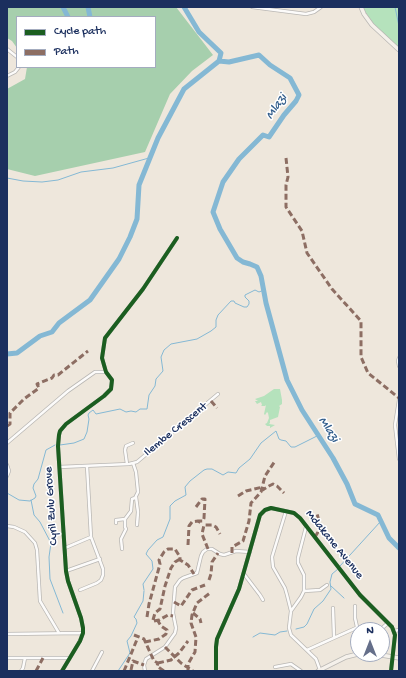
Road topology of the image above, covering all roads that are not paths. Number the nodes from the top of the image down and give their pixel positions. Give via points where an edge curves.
1 (252, 7) edge
2 (321, 7) edge
3 (361, 7) edge
4 (7, 49) edge
5 (399, 50) edge
6 (16, 56) edge
7 (18, 68) edge
8 (7, 76) edge
9 (177, 238) dead end
10 (399, 358) edge
11 (399, 366) edge
12 (106, 372) junction
13 (218, 394) dead end
14 (399, 400) edge
15 (7, 443) edge
16 (133, 443) dead end
17 (399, 458) edge
18 (133, 463) junction
19 (127, 464) junction
20 (7, 465) edge
21 (87, 466) junction
22 (59, 467) junction
23 (7, 476) edge
24 (136, 497) junction
25 (286, 511) junction
26 (125, 519) junction
27 (116, 523) dead end
28 (137, 525) dead end
29 (7, 526) edge
30 (307, 526) junction
31 (91, 537) junction
32 (64, 548) junction
33 (122, 549) dead end
34 (250, 552) junction
35 (100, 559) junction
36 (66, 571) junction
37 (244, 574) junction
38 (327, 585) dead end
39 (80, 590) dead end
40 (304, 591) junction
41 (263, 600) dead end
42 (355, 606) dead end
43 (333, 608) dead end
44 (291, 611) junction
45 (355, 622) edge
46 (386, 622) edge
47 (390, 626) edge
48 (350, 630) edge
49 (399, 630) edge
50 (394, 631) junction
51 (59, 633) junction
52 (83, 633) junction
53 (7, 634) edge
54 (334, 637) junction
55 (307, 650) junction
56 (102, 652) dead end
57 (350, 656) edge
58 (392, 657) junction
59 (7, 658) edge
60 (24, 658) junction
61 (70, 658) junction
62 (399, 658) edge
63 (275, 667) dead end
64 (319, 670) edge
65 (21, 671) edge
66 (62, 671) edge
67 (92, 671) edge
68 (145, 671) edge
69 (216, 671) edge
70 (300, 671) edge
71 (391, 671) edge

1 - 2 street via 306,14
3 - 5 street via 372,25
4 - 6 street
7 - 8 street
9 - 12 street, Cyril Zulu Grove via 148,283 105,338 102,358
10 - 11 street
12 - 15 street via 95,372 68,391
12 - 22 street, Cyril Zulu Grove via 112,380 110,391 60,431
13 - 18 street, Ilembe Crescent
14 - 17 street via 395,425
16 - 19 street via 126,446
18 - 19 street, Ilembe Crescent
18 - 24 street via 138,484
19 - 21 street, Ilembe Crescent
20 - 23 street
21 - 22 street, Ilembe Crescent
21 - 31 street
22 - 32 street, Cyril Zulu Grove
24 - 26 street via 132,499 132,511
24 - 28 street
25 - 30 street, Mdakane Avenue via 296,514
25 - 34 street, Mdakane Avenue via 270,508 262,513
25 - 44 street via 272,561 274,571 286,591
26 - 27 street via 118,519
26 - 33 street
29 - 51 street via 18,528 35,544 40,601
30 - 40 street via 298,558 304,575
30 - 46 street, Mdakane Avenue via 360,594
31 - 32 street
31 - 35 street
32 - 36 street, Cyril Zulu Grove
34 - 37 street, Mdakane Avenue
34 - 68 street via 236,551 224,555 212,549 203,552 197,573 183,578 176,587 173,613 176,628 172,638 165,647 146,659
35 - 36 street
35 - 39 street via 104,572 101,580
36 - 52 street, Cyril Zulu Grove via 83,623
37 - 41 street
37 - 69 street, Mdakane Avenue via 216,642
38 - 40 street via 320,590
40 - 44 street
42 - 45 street
43 - 54 street
44 - 55 street via 290,632
47 - 50 street, Mdakane Avenue
48 - 54 street
49 - 50 street
50 - 58 street
51 - 52 street
51 - 53 street
52 - 61 street
54 - 55 street
55 - 64 street via 316,659
56 - 67 street
57 - 64 street
58 - 62 street
58 - 71 street
59 - 60 street
60 - 61 street
60 - 65 street
61 - 66 street
63 - 70 street via 291,664

